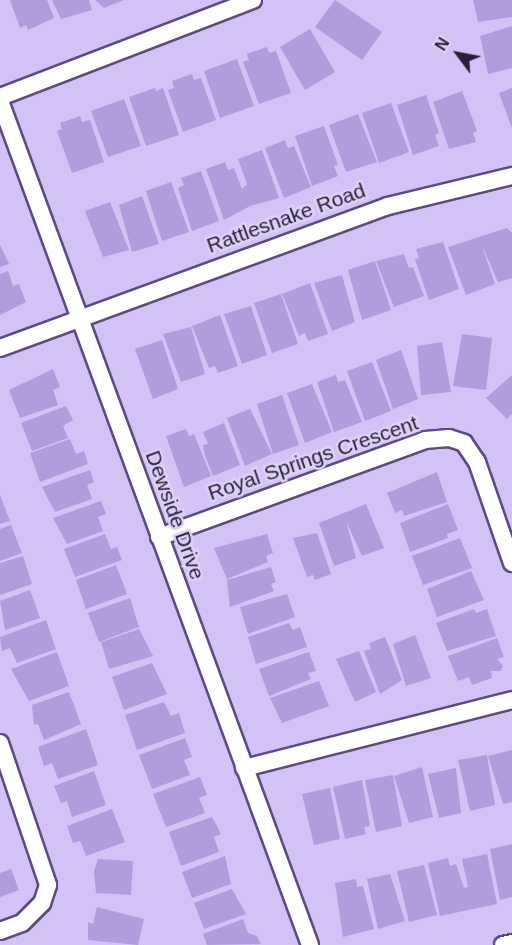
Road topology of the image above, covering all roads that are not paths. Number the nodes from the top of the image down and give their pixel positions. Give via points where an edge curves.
1 (253, 0) edge
2 (0, 99) edge
3 (512, 176) edge
4 (79, 318) junction
5 (0, 348) edge
6 (159, 537) junction
7 (512, 562) edge
8 (512, 700) edge
9 (0, 743) edge
10 (244, 768) junction
11 (0, 931) edge
12 (512, 943) edge
13 (310, 945) edge
14 (503, 945) edge

1 - 2 street
2 - 4 street, Dewside Drive
3 - 4 street, Rattlesnake Road via 388,206
4 - 5 street, Rattlesnake Road
4 - 6 street, Dewside Drive
6 - 7 street, Royal Springs Crescent via 425,440 449,438 464,444 477,462
6 - 10 street, Dewside Drive
8 - 10 street
9 - 11 street via 48,885 42,903 22,923
10 - 13 street, Dewside Drive
12 - 14 street

